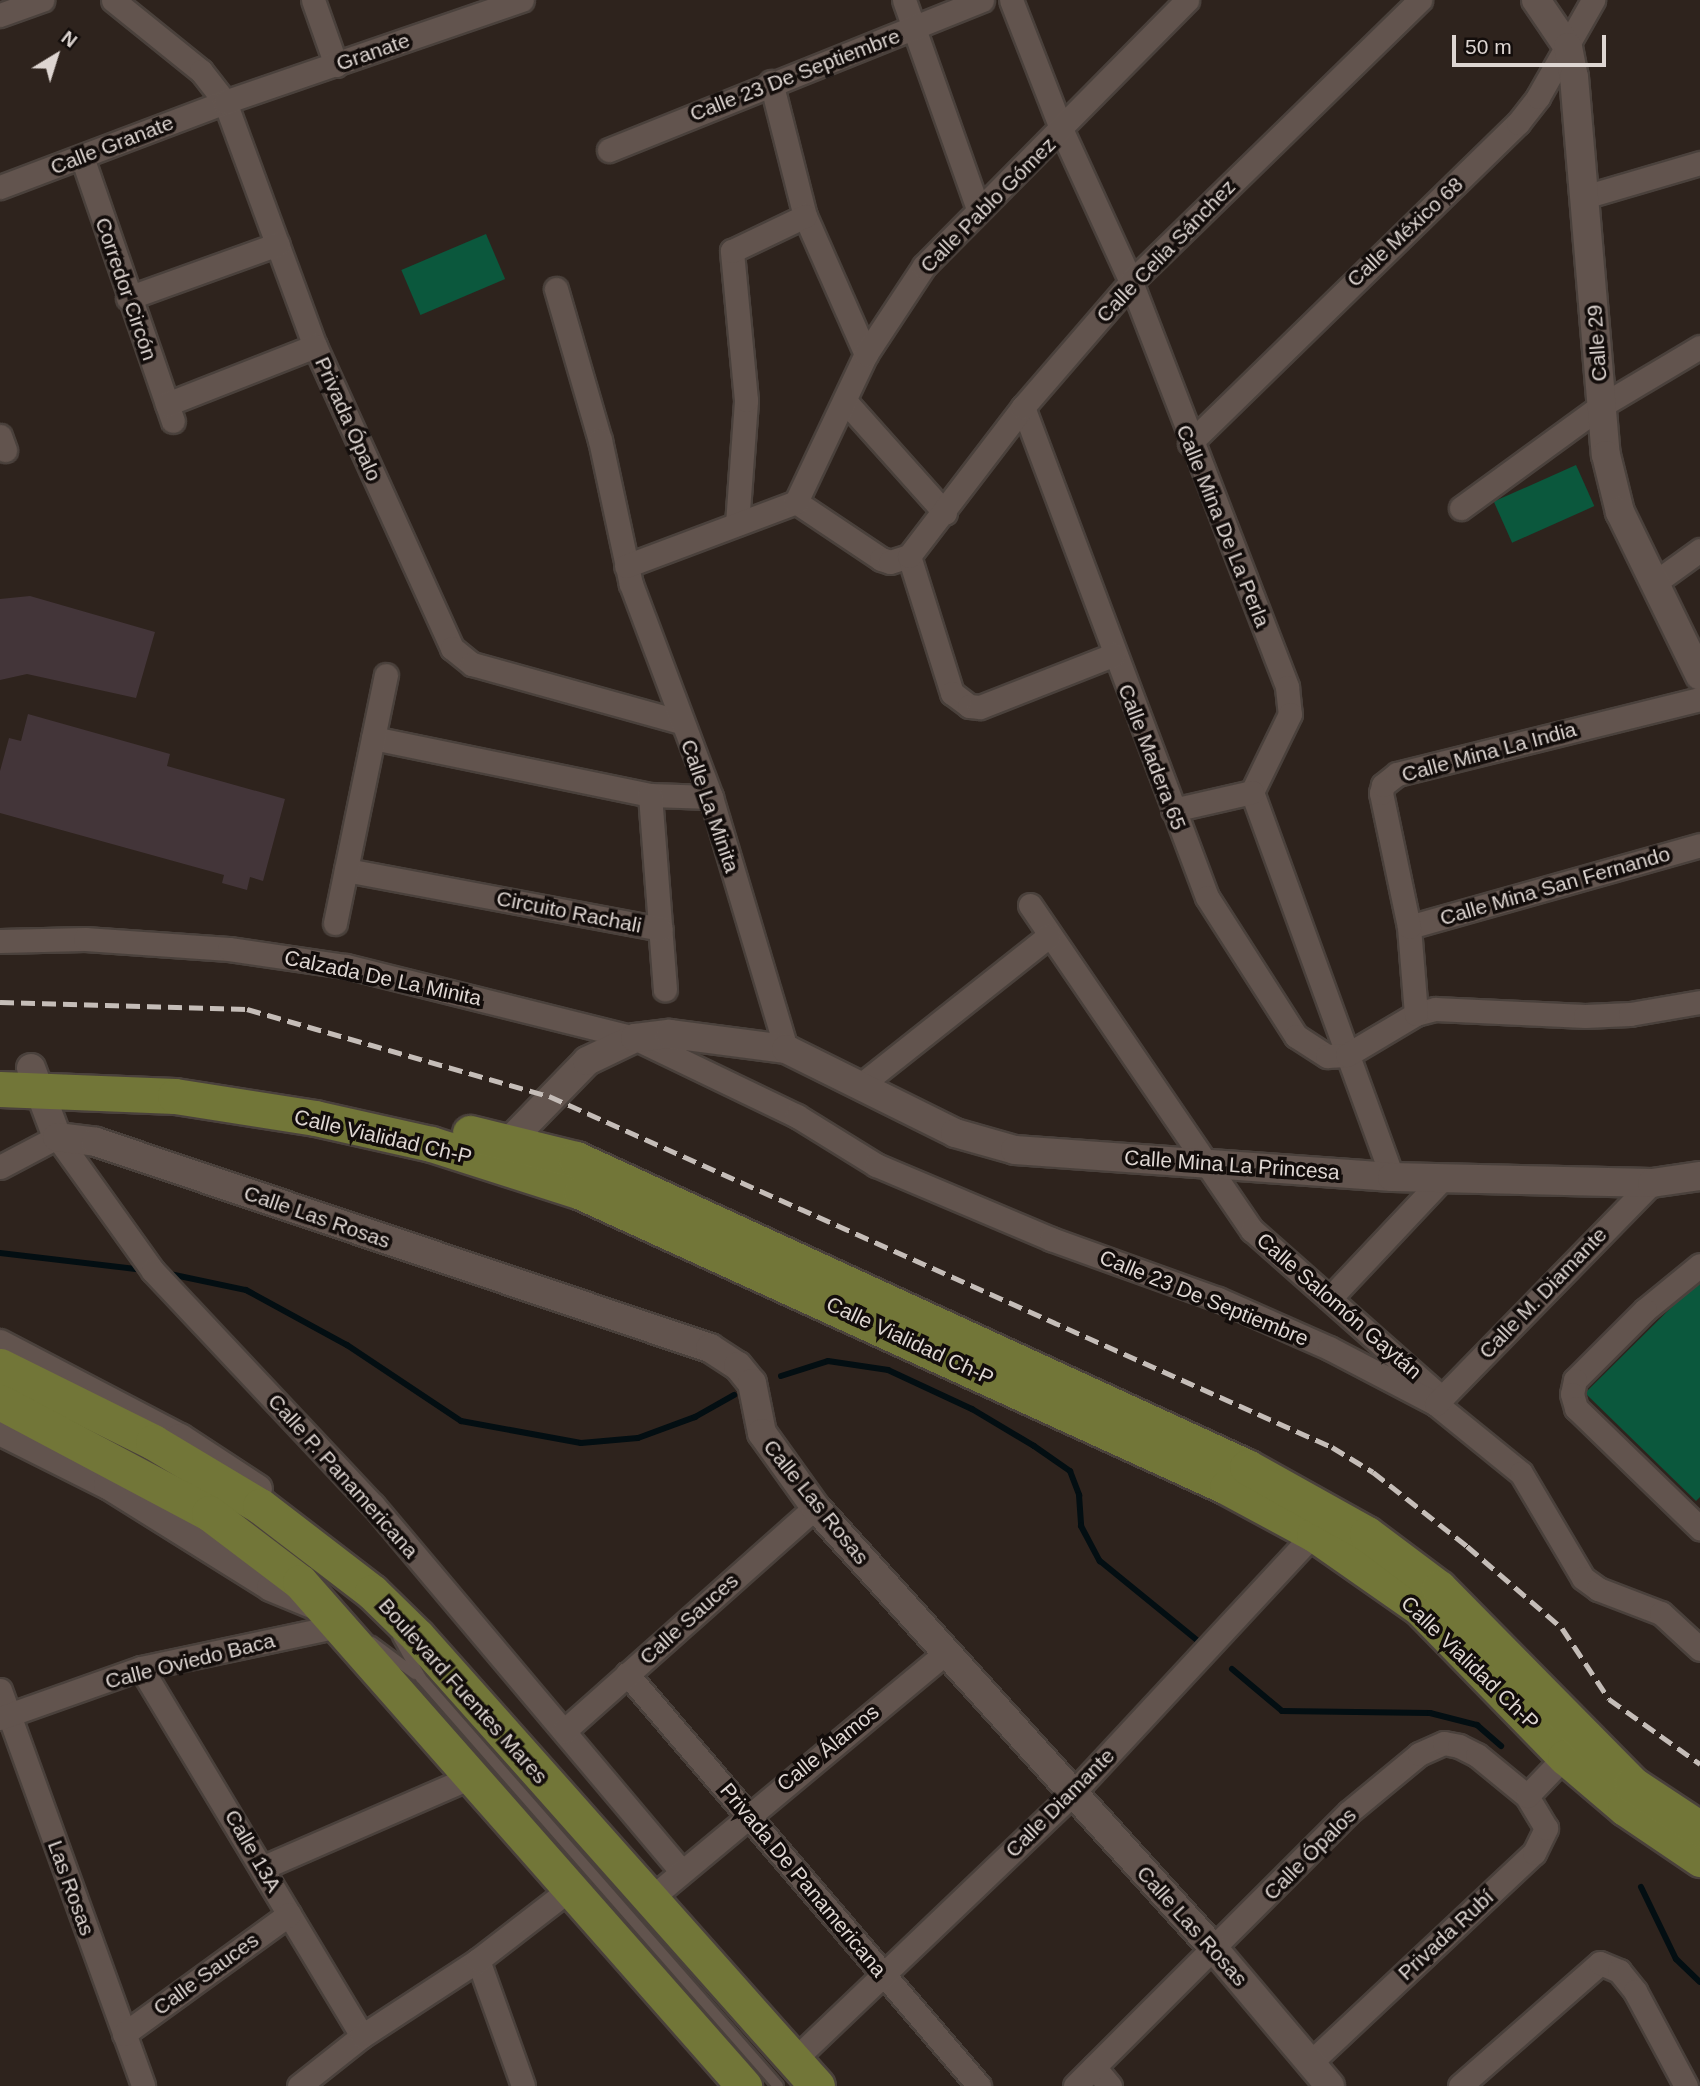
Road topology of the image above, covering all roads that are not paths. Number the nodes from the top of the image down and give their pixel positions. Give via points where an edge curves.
1 (41, 0) edge
2 (113, 0) edge
3 (313, 0) edge
4 (522, 0) edge
5 (904, 0) edge
6 (982, 0) edge
7 (1011, 0) edge
8 (1187, 0) edge
9 (1420, 0) edge
10 (1536, 0) edge
11 (1593, 0) edge
12 (0, 15) edge
13 (914, 30) junction
14 (1568, 47) junction
15 (336, 65) junction
16 (771, 82) junction
17 (225, 103) junction
18 (1062, 131) junction
19 (609, 150) dead end
20 (82, 157) junction
21 (1700, 163) edge
22 (0, 187) edge
23 (1584, 197) junction
24 (978, 209) junction
25 (805, 216) junction
26 (278, 244) junction
27 (1131, 282) junction
28 (556, 289) dead end
29 (128, 298) junction
30 (315, 346) junction
31 (1700, 347) edge
32 (866, 354) junction
33 (845, 401) junction
34 (1601, 406) junction
35 (1023, 407) junction
36 (1189, 443) junction
37 (796, 502) junction
38 (1461, 508) dead end
39 (945, 513) junction
40 (737, 524) junction
41 (1700, 550) edge
42 (909, 556) junction
43 (626, 566) junction
44 (1653, 584) junction
45 (1113, 655) junction
46 (386, 675) dead end
47 (1700, 676) edge
48 (1700, 699) edge
49 (681, 722) junction
50 (373, 738) junction
51 (1252, 792) junction
52 (650, 795) junction
53 (711, 797) junction
54 (1173, 810) junction
55 (1700, 845) edge
56 (346, 870) junction
57 (1030, 905) dead end
58 (335, 923) dead end
59 (1409, 927) junction
60 (661, 929) junction
61 (1049, 936) junction
62 (0, 941) edge
63 (665, 989) dead end
64 (1700, 1002) edge
65 (1416, 1014) junction
66 (635, 1038) junction
67 (786, 1049) junction
68 (1347, 1055) junction
69 (23, 1075) edge
70 (862, 1084) junction
71 (0, 1089) edge
72 (57, 1137) junction
73 (498, 1153) junction
74 (1202, 1163) junction
75 (0, 1167) edge
76 (1700, 1176) edge
77 (1392, 1177) junction
78 (1444, 1177) junction
79 (1652, 1183) junction
80 (1700, 1265) edge
81 (1331, 1297) junction
82 (0, 1344) edge
83 (0, 1366) edge
84 (1438, 1401) junction
85 (0, 1402) edge
86 (0, 1431) edge
87 (815, 1507) junction
88 (1323, 1524) junction
89 (1700, 1528) edge
90 (372, 1592) junction
91 (337, 1618) junction
92 (417, 1636) junction
93 (1700, 1649) edge
94 (944, 1654) junction
95 (141, 1668) junction
96 (627, 1674) junction
97 (421, 1678) junction
98 (0, 1690) edge
99 (4, 1716) edge
100 (564, 1731) junction
101 (1575, 1746) junction
102 (473, 1776) junction
103 (1072, 1794) junction
104 (1527, 1796) junction
105 (749, 1813) junction
106 (1700, 1829) edge
107 (1700, 1859) edge
108 (264, 1867) junction
109 (680, 1870) junction
110 (571, 1888) junction
111 (650, 1899) junction
112 (289, 1914) junction
113 (1215, 1950) junction
114 (478, 1960) junction
115 (883, 1973) junction
116 (124, 2034) junction
117 (362, 2036) junction
118 (1310, 2063) junction
119 (1094, 2067) junction
120 (786, 2073) edge
121 (143, 2086) edge
122 (299, 2086) edge
123 (523, 2086) edge
124 (744, 2086) edge
125 (817, 2086) edge
126 (979, 2086) edge
127 (1075, 2086) edge
128 (1110, 2086) edge
129 (1330, 2086) edge
130 (1460, 2086) edge
131 (1686, 2086) edge

1 - 12 street
2 - 17 street, Privada Ópalo via 201,71
3 - 15 street
4 - 15 street, Granate
5 - 13 street
6 - 13 street, Calle 23 De Septiembre
7 - 18 street, Calle Mina De La Perla
8 - 18 street, Calle Pablo Gómez
9 - 27 street, Calle Celia Sánchez
10 - 14 street, Calle 29
11 - 14 street, Calle México 68
13 - 16 street, Calle 23 De Septiembre
13 - 24 street
14 - 23 street, Calle 29
14 - 36 street, Calle México 68 via 1518,123
15 - 17 street, Granate
16 - 19 street, Calle 23 De Septiembre
16 - 25 street
17 - 20 street, Calle Granate
17 - 26 street, Privada Ópalo
18 - 24 street, Calle Pablo Gómez
18 - 27 street, Calle Mina De La Perla
20 - 22 street, Calle Granate
20 - 29 street, Corredor Circón
21 - 23 street
23 - 34 street, Calle 29
24 - 32 street, Calle Pablo Gómez via 924,267
25 - 32 street
25 - 40 street via 732,251 746,400
26 - 29 street
26 - 30 street, Privada Ópalo
27 - 35 street, Calle Celia Sánchez
27 - 36 street, Calle Mina De La Perla
28 - 43 street, Calle La Minita via 600,440
29 - 30 street, Corredor Circón via 170,412
30 - 49 street, Privada Ópalo via 458,655 472,664
31 - 34 street
32 - 33 street, Calle Pablo Gómez
33 - 37 street, Calle Pablo Gómez
33 - 39 street
34 - 38 street
34 - 44 street, Calle 29 via 1606,456 1620,512
35 - 39 street, Calle Celia Sánchez
35 - 45 street, Calle Madera 65
36 - 51 street, Calle Mina De La Perla via 1291,701 1290,714
37 - 40 street
37 - 42 street via 881,559 899,561
39 - 42 street, Calle Celia Sánchez
40 - 43 street
41 - 44 street
42 - 45 street via 952,693 969,706 980,707
43 - 49 street, Calle La Minita
44 - 47 street, Calle 29
45 - 54 street, Calle Madera 65
46 - 50 street
48 - 59 street, Calle Mina La India via 1389,780 1381,793
49 - 53 street, Calle La Minita
50 - 52 street
50 - 56 street
51 - 54 street
51 - 68 street
52 - 53 street
52 - 60 street, Circuito Rachali
53 - 67 street, Calle La Minita
54 - 68 street, Calle Madera 65 via 1207,897 1296,1036 1327,1056
55 - 59 street, Calle Mina San Fernando
56 - 58 street
56 - 60 street, Circuito Rachali
57 - 61 street, Calle Salomón Gaytán
59 - 65 street, Calle Mina La India
60 - 63 street
61 - 70 street
61 - 74 street, Calle Salomón Gaytán
62 - 66 street, Calzada De La Minita via 85,939 229,949 346,966
64 - 65 street via 1585,1016 1451,1007
65 - 68 street
66 - 67 street, Calzada De La Minita via 670,1034
66 - 73 street, Calzada De La Minita via 576,1068
66 - 84 street, Calle 23 De Septiembre via 797,1116 876,1165 1051,1239 1219,1299
67 - 70 street, Calle Mina La Princesa
68 - 77 street
69 - 71 main road, Calle Vialidad Ch-P
69 - 72 street, Calle P. Panamericana
69 - 73 main road, Calle Vialidad Ch-P via 315,1118
70 - 74 street, Calle Mina La Princesa via 955,1133 989,1145
72 - 75 street
72 - 87 street, Calle Las Rosas via 96,1142 718,1352 747,1375 762,1433
72 - 100 street, Calle P. Panamericana via 153,1271 373,1505
73 - 88 main road, Calle Vialidad Ch-P via 1214,1481
74 - 77 street, Calle Mina La Princesa
74 - 81 street, Calle Salomón Gaytán via 1252,1230
76 - 79 street, Calle Mina La Princesa
77 - 78 street, Calle Mina La Princesa
78 - 79 street, Calle Mina La Princesa
78 - 81 street
79 - 84 street, Calle M. Diamante
80 - 89 street via 1645,1310 1575,1380 1573,1402
81 - 84 street, Calle Salomón Gaytán
82 - 92 street via 222,1462 377,1578 404,1609
83 - 90 main road, Boulevard Fuentes Mares via 153,1442 260,1506
84 - 93 street, Calle 23 De Septiembre via 1521,1473 1583,1578 1598,1589 1661,1614
85 - 91 main road via 149,1478 268,1555
86 - 91 street via 108,1485 271,1587
87 - 94 street, Calle Las Rosas
87 - 96 street, Calle Sauces
88 - 101 main road, Calle Vialidad Ch-P
88 - 103 street, Calle Diamante
90 - 92 main road, Boulevard Fuentes Mares
90 - 97 lane
91 - 95 street, Calle Oviedo Baca
91 - 97 lane
91 - 102 main road
92 - 111 main road, Boulevard Fuentes Mares
94 - 103 street, Calle Las Rosas
94 - 105 street, Calle Álamos
95 - 99 street, Calle Oviedo Baca
95 - 108 street, Calle 13A
96 - 100 street, Calle Sauces
96 - 105 street, Privada De Panamericana
97 - 120 lane
98 - 99 street, Las Rosas
99 - 116 street, Las Rosas
100 - 109 street, Calle P. Panamericana
101 - 104 street
101 - 106 main road, Calle Vialidad Ch-P
101 - 107 main road, Calle Vialidad Ch-P via 1625,1808
102 - 108 street
102 - 110 main road
103 - 113 street, Calle Las Rosas
103 - 115 street, Calle Diamante
104 - 113 street, Calle Ópalos via 1468,1750 1444,1743 1429,1749 1349,1812
104 - 118 street, Privada Rubí via 1546,1828 1534,1853
105 - 109 street, Calle Álamos
105 - 115 street, Privada De Panamericana
108 - 112 street, Calle 13A
109 - 111 street, Calle Álamos
110 - 114 street
110 - 124 main road
111 - 120 main road, Boulevard Fuentes Mares
112 - 116 street, Calle Sauces
112 - 117 street, Calle 13A
113 - 118 street, Calle Las Rosas
113 - 119 street, Calle Ópalos
114 - 117 street
114 - 123 street
115 - 120 street, Calle Diamante
115 - 126 street, Privada De Panamericana
116 - 121 street, Las Rosas
117 - 122 street
118 - 129 street, Calle Las Rosas
119 - 127 street, Calle Ópalos
119 - 128 street
120 - 125 main road, Boulevard Fuentes Mares
130 - 131 street via 1600,1964 1619,1971 1635,1991

